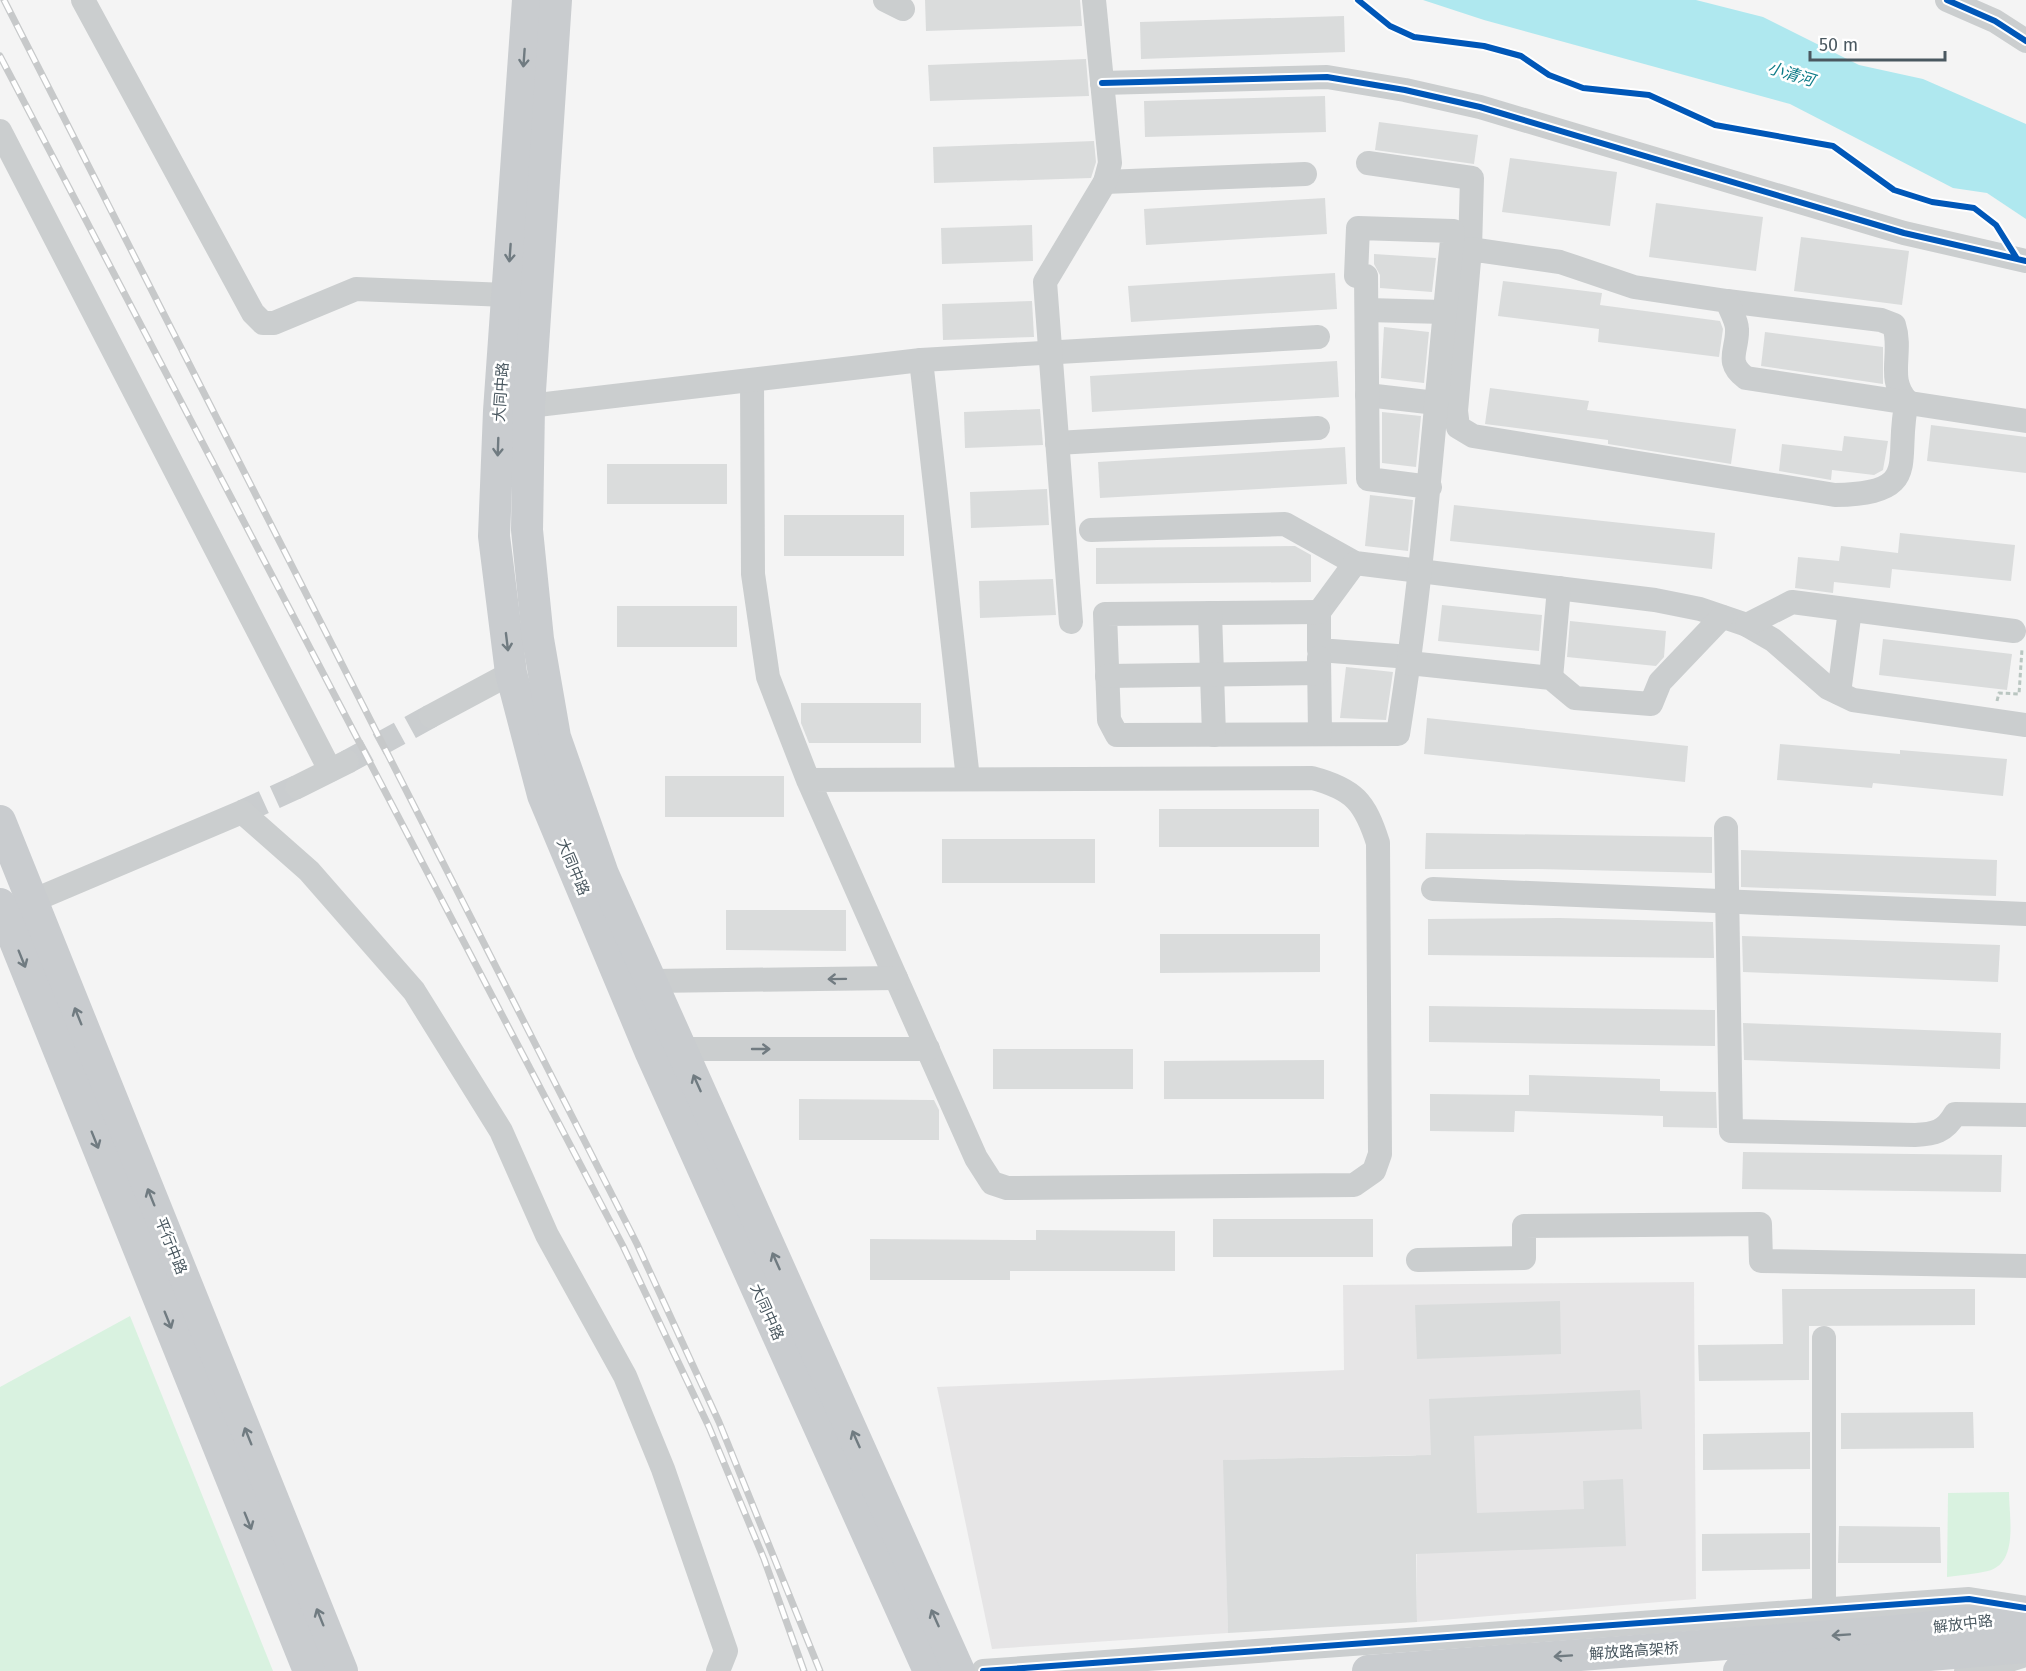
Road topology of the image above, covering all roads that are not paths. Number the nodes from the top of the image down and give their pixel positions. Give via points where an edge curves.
1 (83, 0) edge
2 (528, 0) edge
3 (556, 0) edge
4 (1094, 0) edge
5 (1947, 0) edge
6 (1977, 7) edge
7 (2026, 41) edge
8 (1102, 83) junction
9 (0, 131) edge
10 (1368, 163) dead end
11 (1305, 174) dead end
12 (1106, 182) junction
13 (1470, 249) junction
14 (2026, 261) edge
15 (507, 295) junction
16 (1726, 302) junction
17 (1367, 310) junction
18 (1444, 312) junction
19 (1318, 337) dead end
20 (1049, 350) junction
21 (921, 360) junction
22 (752, 380) junction
23 (1367, 395) junction
24 (1907, 401) junction
25 (1436, 403) junction
26 (529, 406) junction
27 (2026, 421) edge
28 (1318, 428) dead end
29 (1057, 443) junction
30 (1430, 486) junction
31 (1091, 530) dead end
32 (1355, 563) junction
33 (1422, 572) junction
34 (1560, 588) junction
35 (1850, 610) junction
36 (1319, 612) junction
37 (1210, 614) junction
38 (1722, 617) junction
39 (1071, 622) dead end
40 (1747, 625) junction
41 (2014, 631) road end
42 (1410, 660) junction
43 (1319, 662) junction
44 (511, 673) junction
45 (1211, 673) junction
46 (1107, 676) junction
47 (1551, 678) junction
48 (1839, 693) junction
49 (431, 716) tunnel mouth
50 (2026, 725) edge
51 (1320, 734) junction
52 (1214, 735) junction
53 (968, 779) junction
54 (808, 780) junction
55 (297, 787) tunnel mouth
56 (0, 821) edge
57 (1725, 828) dead end
58 (1433, 889) dead end
59 (32, 901) junction
60 (1727, 901) junction
61 (0, 904) edge
62 (2026, 914) edge
63 (896, 978) junction
64 (651, 981) junction
65 (682, 1049) junction
66 (928, 1049) junction
67 (2026, 1115) edge
68 (1418, 1260) dead end
69 (2026, 1266) edge
70 (1824, 1338) dead end
71 (2026, 1608) edge
72 (1824, 1609) junction
73 (2026, 1616) edge
74 (1901, 1645) junction
75 (2026, 1647) edge
76 (2026, 1655) edge
77 (725, 1664) edge
78 (309, 1671) edge
79 (342, 1671) edge
80 (929, 1671) edge
81 (959, 1671) edge
82 (983, 1671) edge
83 (1368, 1671) edge
84 (1739, 1671) edge
85 (1966, 1671) edge

1 - 15 street via 253,313 263,323 274,323 356,289
2 -> 15 main road, 大同中路
3 - 26 main road, 大同中路
4 - 8 street
5 - 6 street
6 - 7 street
8 - 12 street via 1110,163
8 - 14 street via 1327,77 1406,90 1480,107 1904,233
9 - 55 street via 339,766
10 - 13 street via 1472,178
11 - 12 street
12 - 20 street via 1045,282
13 - 16 street via 1560,262 1634,287
13 - 24 street via 1456,411 1458,427 1473,436 1835,495 1862,494 1895,480 1903,465
15 -> 44 main road, 大同中路 via 494,536
16 - 24 street via 1738,327 1734,362 1746,378
16 - 24 street via 1881,320 1894,325 1899,341 1895,376 1898,392
17 - 18 street
17 - 18 street via 1366,276 1356,276 1358,228 1453,231
17 - 23 street
18 - 25 street
19 - 20 street
20 - 21 street
20 - 29 street
21 - 22 street
21 - 53 street
22 - 26 street
22 - 54 street via 753,574 759,627 768,677
23 - 25 street
23 - 30 street via 1368,479
24 - 27 street
25 - 30 street
26 - 64 main road, 大同中路 via 527,530 538,639 555,737 603,874
28 - 29 street
29 - 39 street
30 - 33 street
31 - 32 street via 1285,524
32 - 33 street
32 - 36 street
33 - 34 street
33 - 42 street
34 - 38 street via 1655,600
34 - 47 street
35 - 40 street via 1792,602
35 - 41 street
35 - 48 street
36 - 37 street
36 - 43 street
37 - 45 street
37 - 46 street via 1105,614
38 - 40 street
38 - 47 street via 1660,682 1651,704 1575,698
40 - 48 street via 1773,640
42 - 43 street
42 - 47 street
42 - 51 street via 1398,734
43 - 45 street
43 - 51 street
44 - 49 street
44 - 80 main road, 大同中路 via 543,795 651,1053
45 - 46 street
45 - 52 street
46 - 52 street via 1109,720 1117,735
48 - 50 street via 1853,700
51 - 52 street
53 - 54 street
53 - 66 street via 1312,778 1340,786 1359,803 1371,820 1378,843 1380,1154 1374,1171 1354,1185 1007,1188 992,1183 976,1158
54 - 63 street
56 - 59 main road, 平行中路
57 - 60 street
58 - 60 street
59 - 77 street via 242,812 309,871 414,991 501,1131 547,1235 625,1376 663,1469
79 -> 59 main road, 平行中路
60 - 62 street
60 - 67 street via 1731,1131 1935,1134 1948,1126 1955,1114
61 -> 78 main road, 平行中路
63 -> 64 street
63 - 66 street
64 - 65 main road, 大同中路
65 -> 66 street
81 -> 65 main road, 大同中路
68 - 69 street via 1524,1258 1524,1226 1760,1224 1761,1261
70 - 72 street
71 - 72 street via 1969,1599
72 - 82 street
73 - 74 main road, 解放中路
74 - 75 main road, 解放中路
74 -> 83 main road, 解放路高架桥
74 - 84 main road
76 - 85 street

